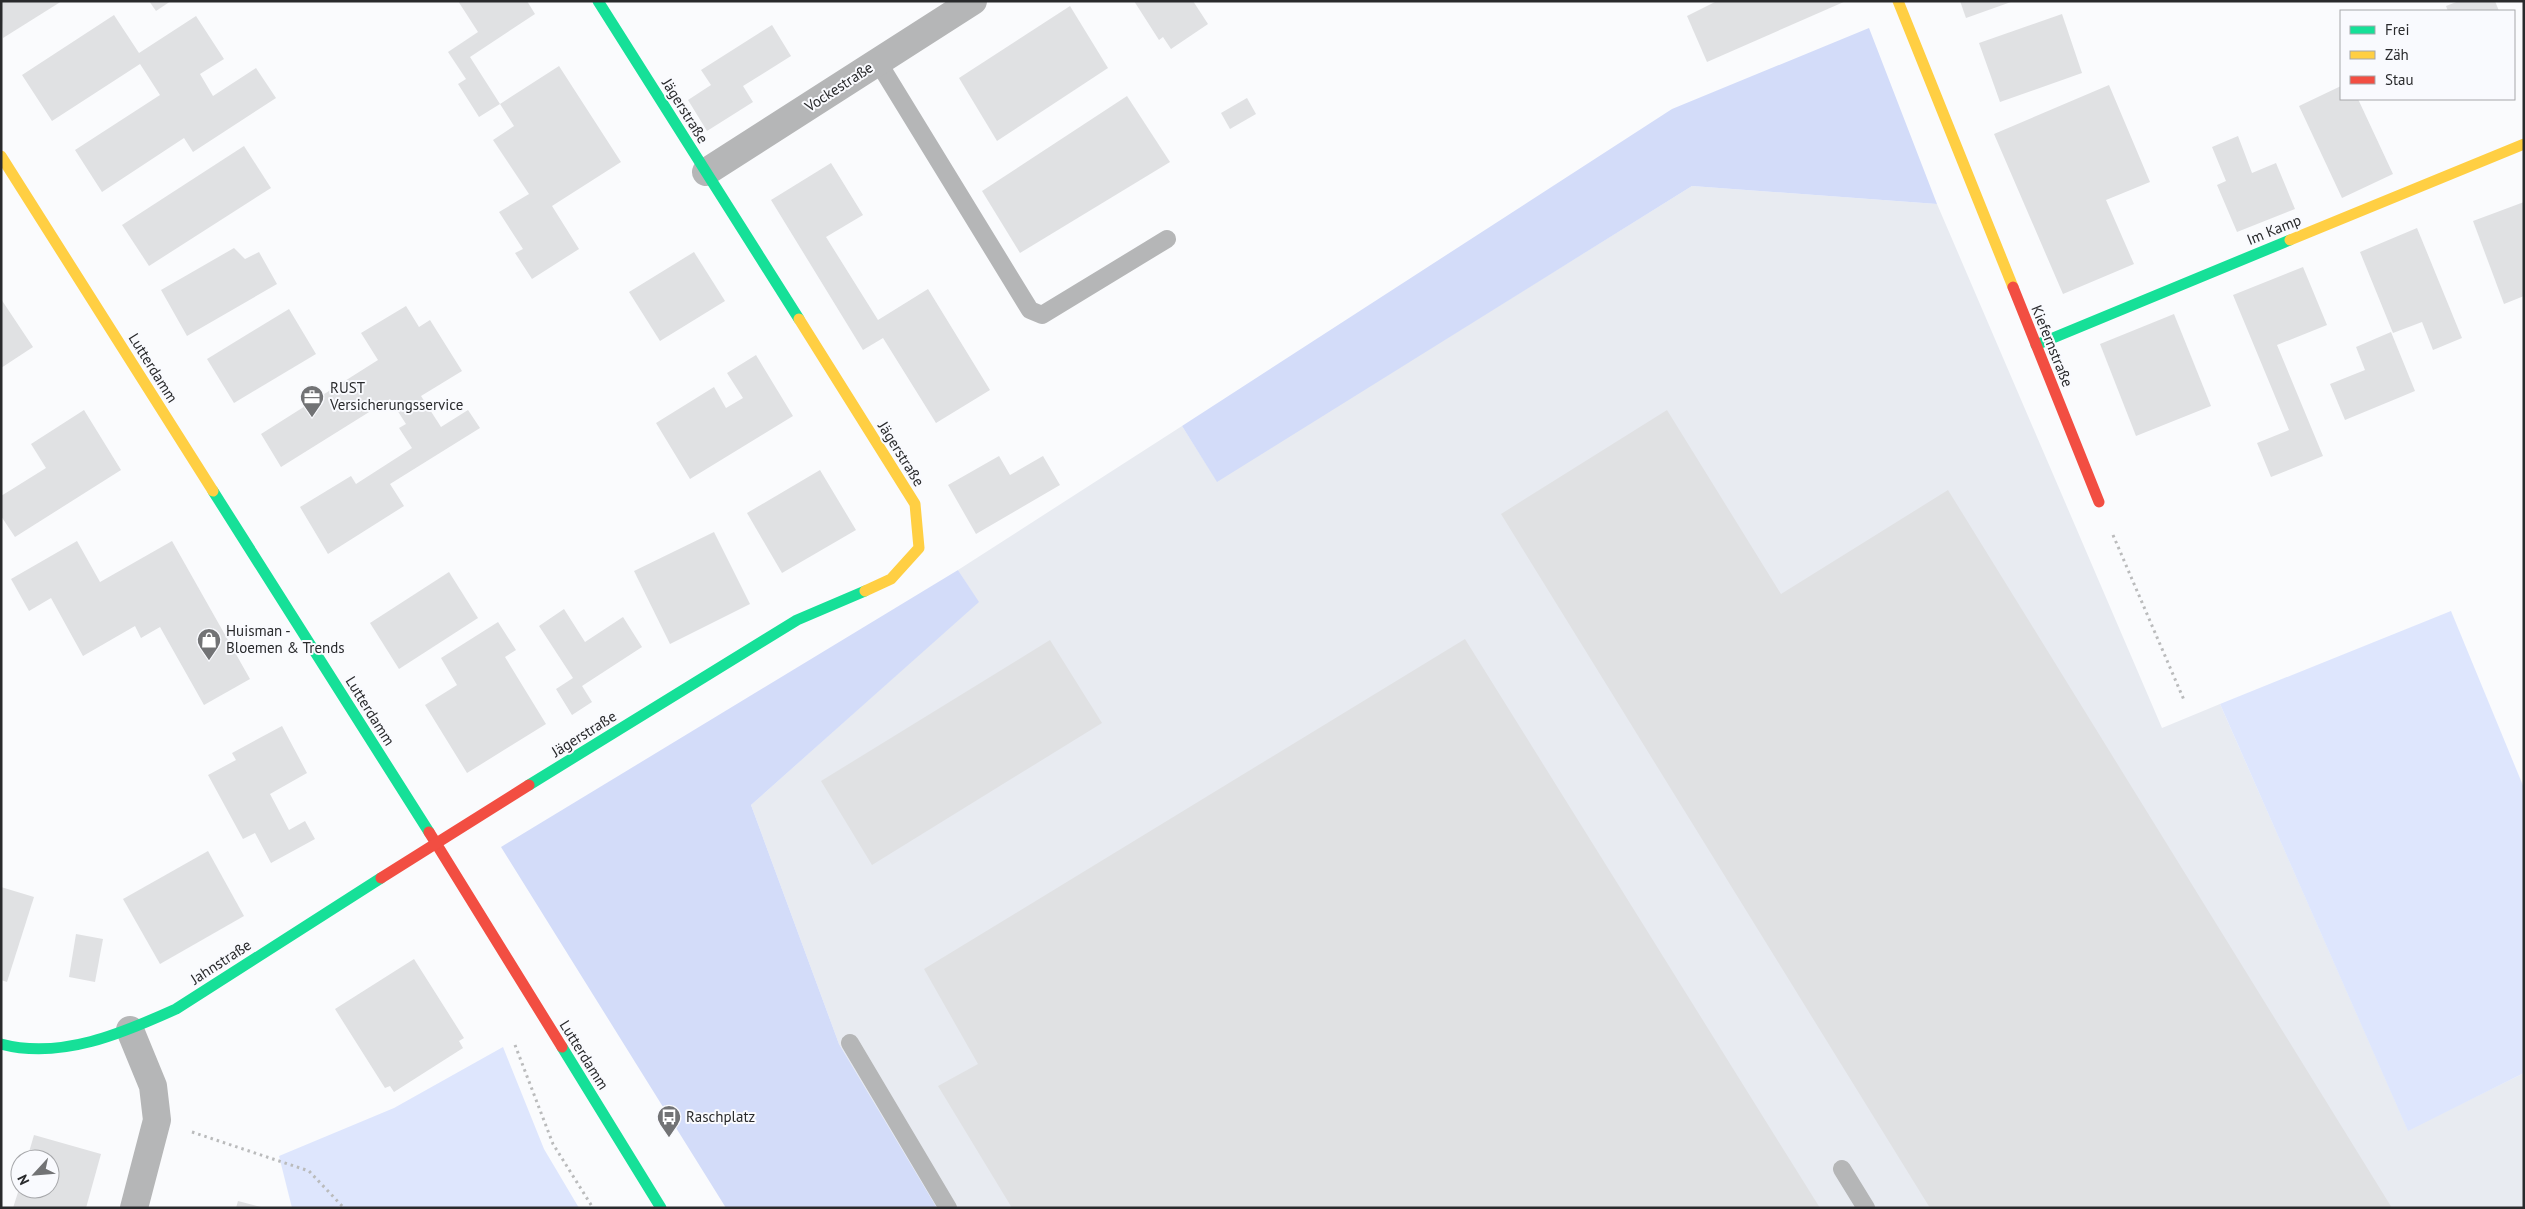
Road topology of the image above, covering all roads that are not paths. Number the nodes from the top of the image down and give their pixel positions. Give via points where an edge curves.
1 (598, 1) edge
2 (973, 1) edge
3 (1898, 1) edge
4 (878, 62) junction
5 (2524, 144) edge
6 (1, 156) edge
7 (706, 172) junction
8 (1167, 239) dead end
9 (2036, 345) junction
10 (2099, 502) road end
11 (436, 843) junction
12 (130, 1030) junction
13 (1, 1044) edge
14 (850, 1044) dead end
15 (1842, 1169) dead end
16 (134, 1208) edge
17 (661, 1208) edge
18 (948, 1208) edge
19 (1866, 1208) edge

1 - 7 street, Jägerstraße
2 - 4 street, Vockestraße
3 - 9 street, Kiefernstraße
4 - 7 street, Vockestraße
4 - 8 lane via 1030,310 1042,315
5 - 9 street, Im Kamp
6 - 11 street, Lutterdamm
7 - 11 street, Jägerstraße via 915,504 919,548 891,579 797,620
9 - 10 street, Kiefernstraße
11 - 12 street, Jahnstraße via 176,1009
11 - 17 street, Lutterdamm
12 - 13 street, Jahnstraße via 84,1045 44,1048
12 - 16 street via 153,1086 157,1120
14 - 18 lane
15 - 19 lane

